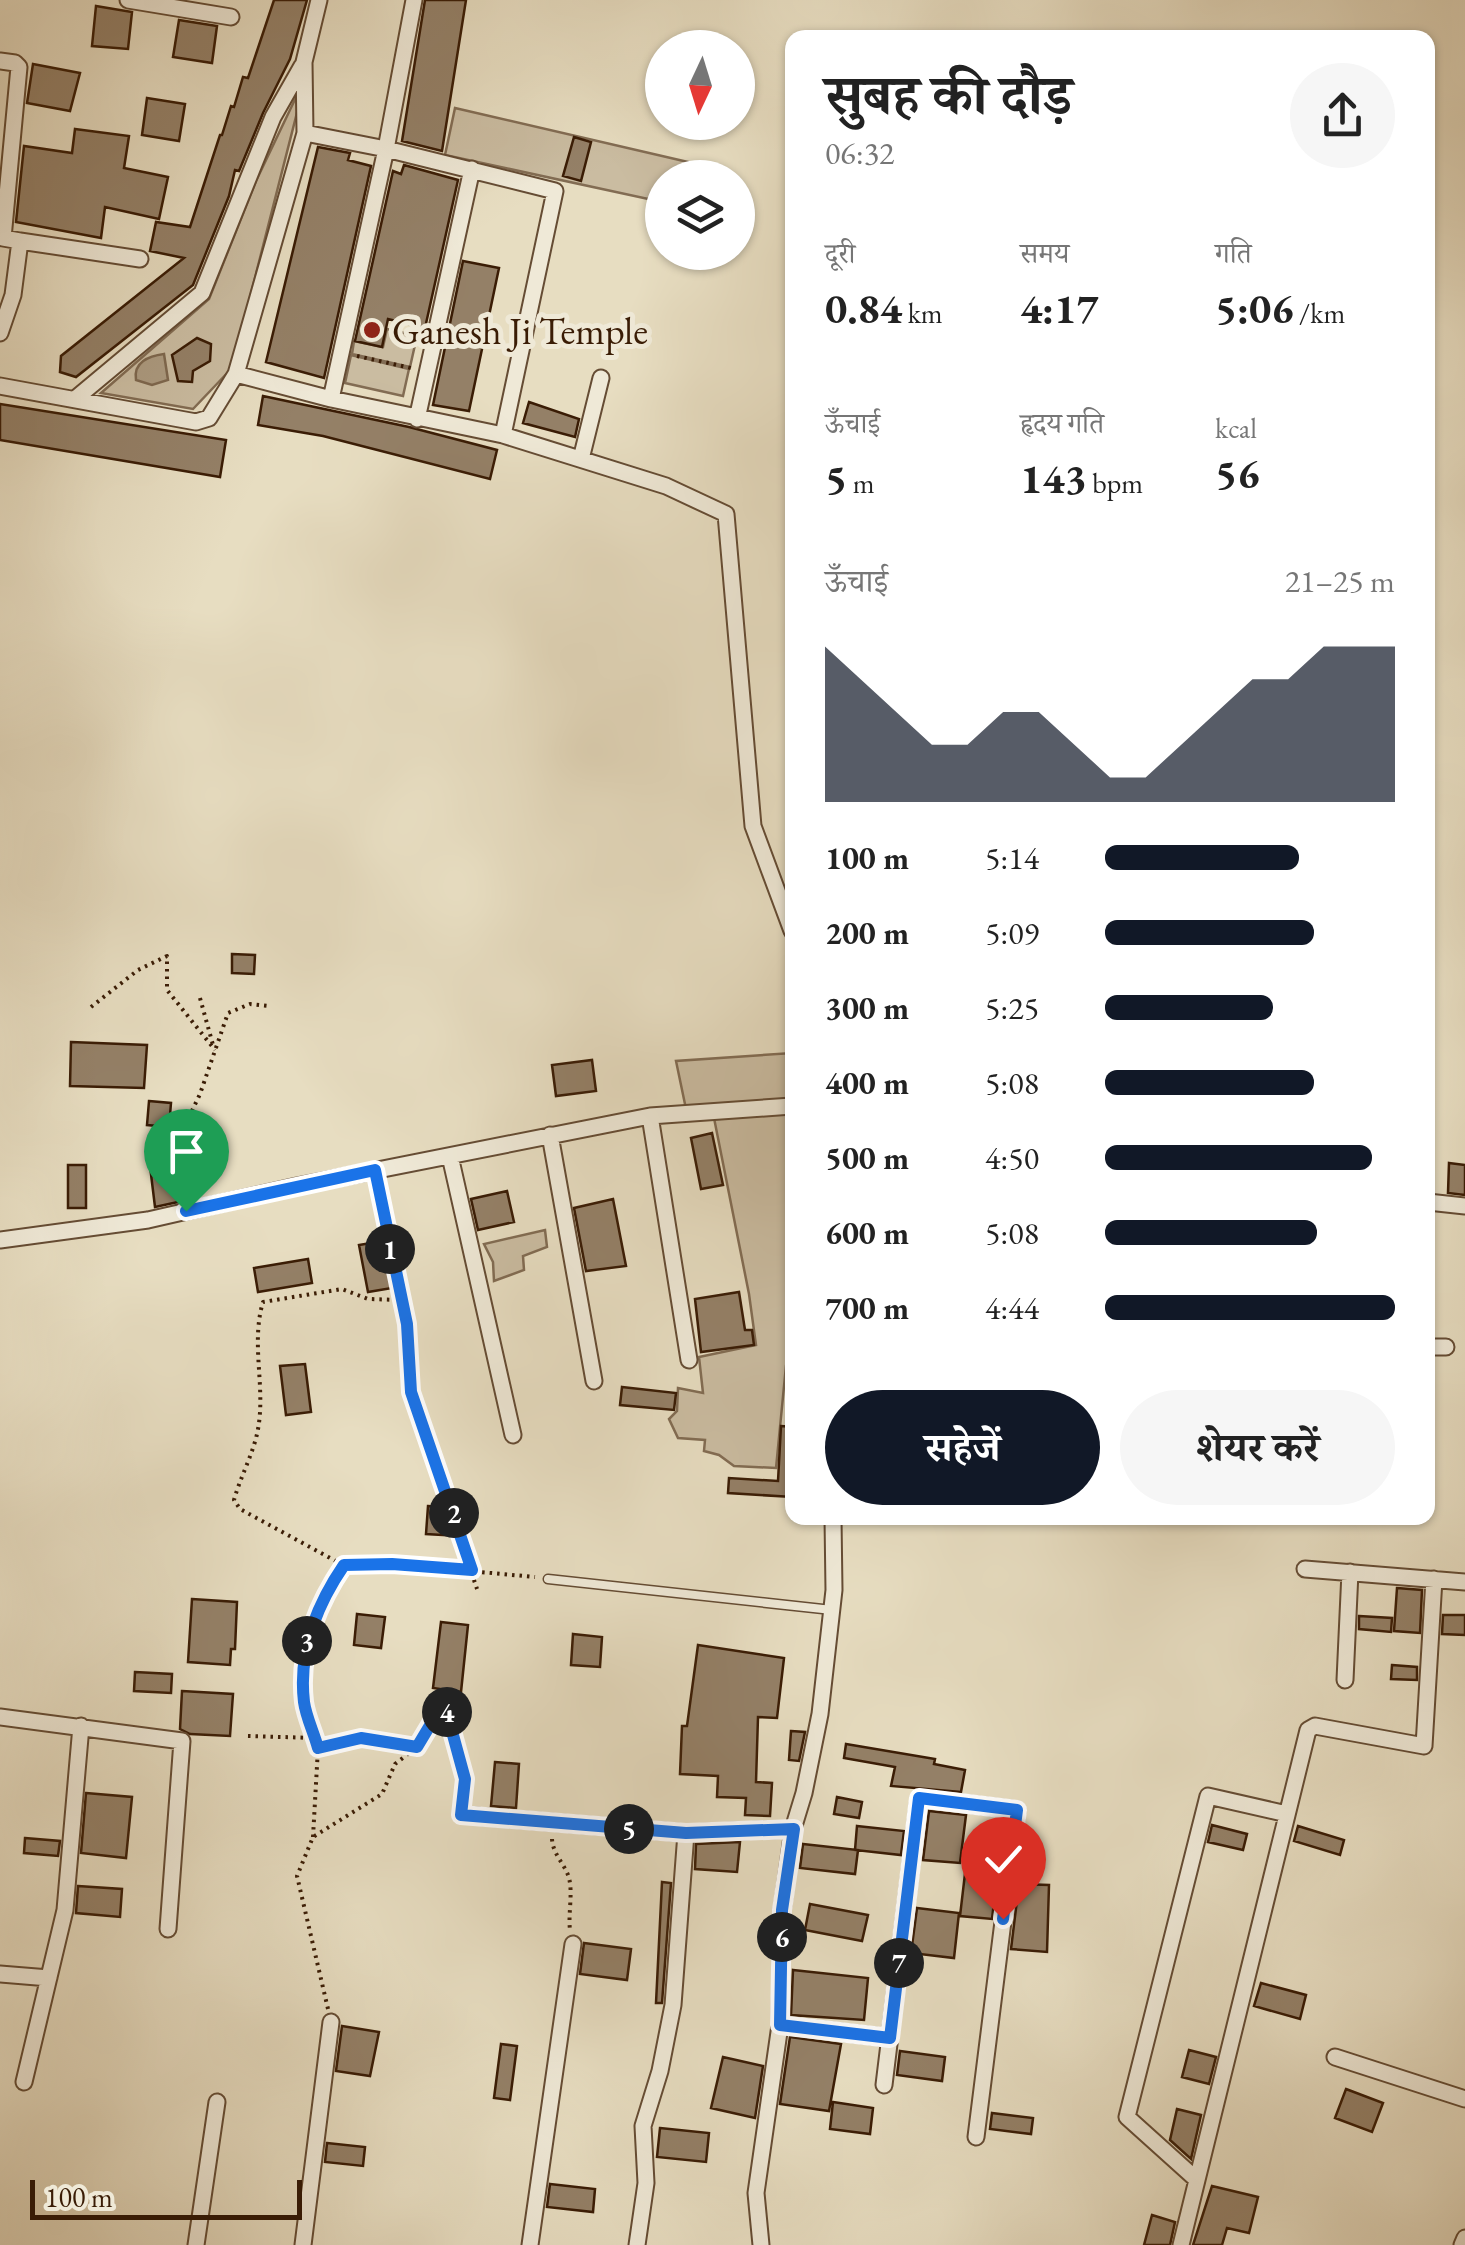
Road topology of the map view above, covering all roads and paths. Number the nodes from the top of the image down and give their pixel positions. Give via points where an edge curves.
1 (128, 0) edge
2 (318, 0) edge
3 (414, 0) edge
4 (231, 17) dead end
5 (0, 61) edge
6 (304, 62) junction
7 (305, 132) junction
8 (386, 148) junction
9 (472, 169) junction
10 (20, 241) junction
11 (140, 259) dead end
12 (0, 333) edge
13 (414, 353) dead end
14 (350, 354) dead end
15 (410, 368) junction
16 (236, 374) junction
17 (600, 378) dead end
18 (407, 382) dead end
19 (0, 386) edge
20 (75, 399) junction
21 (331, 399) junction
22 (417, 418) junction
23 (504, 435) junction
24 (580, 458) junction
25 (785, 913) edge
26 (200, 998) dead end
27 (268, 1006) dead end
28 (91, 1008) dead end
29 (215, 1050) junction
30 (785, 1106) edge
31 (650, 1116) junction
32 (550, 1135) junction
33 (450, 1156) junction
34 (375, 1170) junction
35 (1435, 1203) edge
36 (1465, 1206) edge
37 (186, 1211) junction
38 (0, 1240) edge
39 (399, 1298) junction
40 (1446, 1346) dead end
41 (1435, 1347) edge
42 (689, 1360) dead end
43 (594, 1381) dead end
44 (512, 1435) dead end
45 (833, 1525) edge
46 (344, 1565) junction
47 (1305, 1569) dead end
48 (472, 1570) junction
49 (1350, 1572) junction
50 (548, 1579) joint
51 (1434, 1579) junction
52 (1465, 1582) edge
53 (477, 1588) dead end
54 (832, 1610) junction
55 (1345, 1680) dead end
56 (0, 1717) edge
57 (81, 1726) junction
58 (248, 1736) dead end
59 (315, 1738) junction
60 (417, 1747) junction
61 (318, 1748) junction
62 (1288, 1814) junction
63 (475, 1816) joint
64 (554, 1822) junction
65 (794, 1829) junction
66 (686, 1833) junction
67 (314, 1837) junction
68 (168, 1929) dead end
69 (573, 1944) joint
70 (0, 1974) edge
71 (49, 1978) junction
72 (331, 2022) joint
73 (780, 2025) junction
74 (890, 2038) junction
75 (1335, 2057) dead end
76 (24, 2082) dead end
77 (884, 2085) dead end
78 (1465, 2099) edge
79 (217, 2102) dead end
80 (976, 2137) dead end
81 (1197, 2180) junction
82 (1465, 2238) edge
83 (196, 2245) edge
84 (302, 2245) edge
85 (530, 2245) edge
86 (637, 2245) edge
87 (761, 2245) edge
88 (1181, 2245) edge
89 (1462, 2245) edge

1 - 4 street
2 - 6 street
3 - 8 street
5 - 10 street via 19,67 3,238
6 - 7 street
6 - 20 street via 273,117 202,293
7 - 8 street
7 - 16 street
8 - 9 street
8 - 21 street
9 - 22 street
9 - 23 street via 557,195
10 - 11 street
10 - 12 street
13 - 15 path
14 - 15 path
15 - 18 path
16 - 20 street via 209,418 196,422
16 - 21 street
17 - 24 street
19 - 20 street
21 - 22 street
22 - 23 street
23 - 24 street
24 - 25 street via 726,514 752,826
26 - 29 path
27 - 29 path via 250,1004 228,1013
28 - 29 path via 167,956 167,990
29 - 37 path via 176,1144
30 - 31 street
31 - 32 street
31 - 42 street
32 - 33 street
32 - 43 street
33 - 34 street
33 - 44 street
34 - 37 street
34 - 39 path
35 - 36 street
37 - 38 street
39 - 46 path via 368,1300 342,1289 263,1302 256,1327 257,1433 234,1500
39 - 48 path via 411,1392
40 - 41 street
45 - 54 street
46 - 48 path
46 - 59 path via 323,1596 306,1644 304,1702
47 - 49 street
48 - 50 path
48 - 53 path
49 - 51 street
49 - 55 street
50 - 54 lane
51 - 52 street
51 - 62 street via 1424,1746 1315,1726 1308,1730
54 - 65 street via 820,1714
56 - 57 street
57 - 68 street via 182,1741
57 - 71 street via 65,1910
58 - 59 path
59 - 61 path
60 - 61 path via 361,1738
60 - 63 path via 444,1702 465,1779 461,1815
60 - 67 path via 395,1764 382,1794
61 - 67 path
62 - 81 street
62 - 81 street via 1208,1796 1127,2117
63 - 64 street
64 - 66 street
64 - 69 path via 552,1846 569,1879
65 - 66 street
65 - 73 street via 782,1910
66 - 86 street via 673,2005 643,2126 646,2182
67 - 72 path via 297,1876
69 - 85 street
70 - 71 street
71 - 76 street
72 - 84 street
73 - 74 street
73 - 87 street via 756,2193
74 - 77 street
74 - 80 street via 919,1798 1017,1810
75 - 78 street
79 - 83 street
81 - 88 street
82 - 89 street

